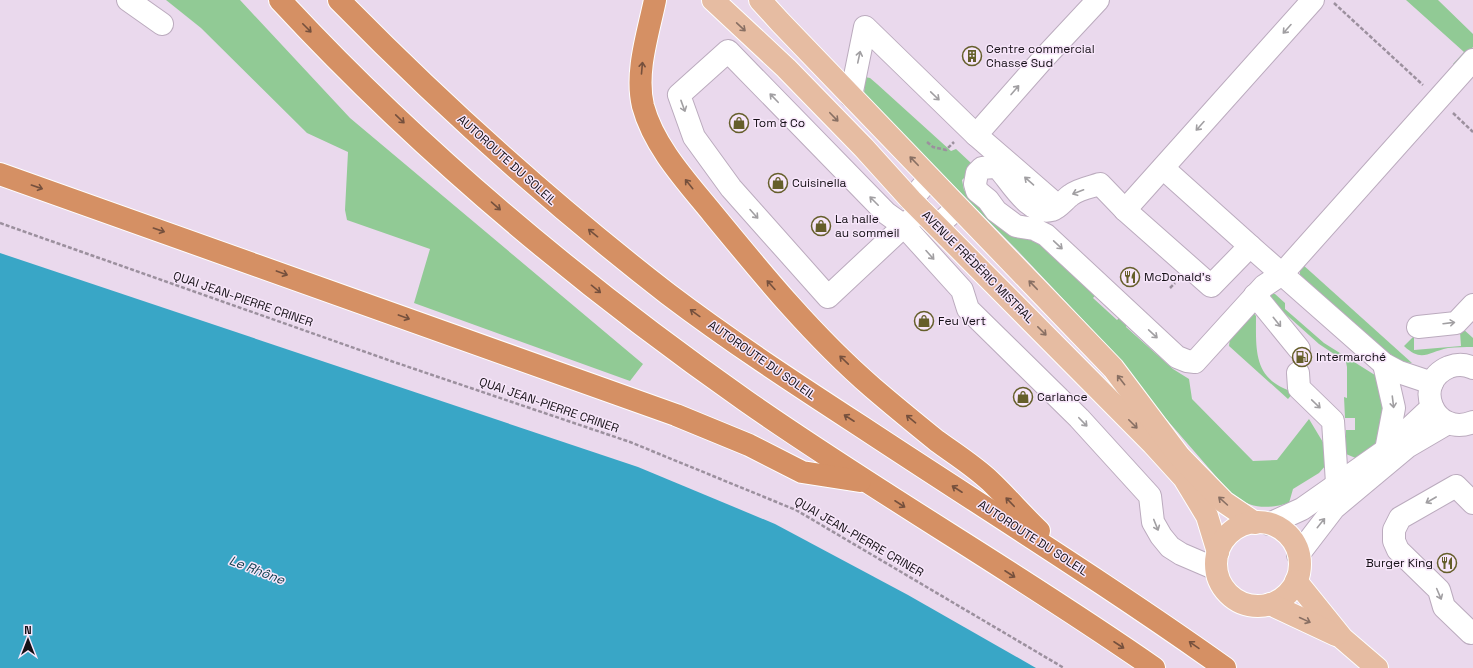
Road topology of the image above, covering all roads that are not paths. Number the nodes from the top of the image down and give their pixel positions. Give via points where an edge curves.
1 (128, 0) edge
2 (280, 0) edge
3 (339, 0) edge
4 (713, 0) edge
5 (760, 0) edge
6 (1098, 0) edge
7 (1313, 0) edge
8 (655, 4) edge
9 (162, 24) dead end
10 (1473, 60) edge
11 (851, 96) junction
12 (976, 135) junction
13 (1163, 168) junction
14 (0, 174) edge
15 (930, 178) junction
16 (916, 205) junction
17 (1058, 206) junction
18 (958, 207) junction
19 (1125, 210) junction
20 (904, 226) junction
21 (937, 226) junction
22 (1250, 246) junction
23 (1282, 274) junction
24 (1255, 295) junction
25 (1473, 305) edge
26 (1418, 327) dead end
27 (1299, 349) dead end
28 (1384, 364) junction
29 (1472, 367) edge
30 (1298, 373) dead end
31 (1432, 383) junction
32 (1432, 407) junction
33 (1448, 423) junction
34 (1473, 423) edge
35 (1386, 450) junction
36 (868, 482) junction
37 (1465, 486) edge
38 (1346, 487) junction
39 (1473, 503) edge
40 (1262, 523) junction
41 (1298, 555) junction
42 (1067, 560) junction
43 (1217, 561) junction
44 (1296, 581) junction
45 (1270, 604) junction
46 (1471, 633) dead end
47 (1342, 638) junction
48 (1154, 668) edge
49 (1225, 668) edge
50 (1377, 668) edge

1 - 9 street
2 -> 36 highway via 349,71 437,155 537,242 644,327 747,402
42 -> 3 highway, AUTOROUTE DU SOLEIL via 769,366 670,294 566,212 466,124
4 -> 16 main road, AVENUE FRÉDÉRIC MISTRAL via 786,68
5 - 11 main road
12 -> 6 street
7 -> 13 street
42 -> 8 highway via 989,480 872,387 820,337 765,278 681,174 664,150 643,106 643,56
10 - 23 street
11 -> 12 street via 865,27
15 -> 11 main road
17 -> 12 street
13 - 19 street
13 - 22 street
14 -> 36 highway via 662,410 749,445 802,472
15 - 16 street
15 - 18 main road
16 - 20 street
16 - 21 main road, AVENUE FRÉDÉRIC MISTRAL
19 -> 17 street via 1100,184 1072,194
17 -> 24 street via 1045,210 1036,208 1027,202 1000,170 994,167 982,168 977,173 974,184 977,191 996,211 1016,226 1034,229 1046,235 1177,357 1195,362
18 - 21 street
40 -> 18 main road via 1224,502 1180,456 1113,368
19 - 22 street via 1211,286
20 -> 20 street via 886,213 728,51 679,94 694,136 731,188 828,297
20 -> 43 street via 962,290 968,309 1079,418 1150,496 1154,522 1160,536 1181,554
21 -> 43 main road, AVENUE FRÉDÉRIC MISTRAL via 1184,478 1207,516
22 - 23 street
23 - 24 street
23 - 28 street
24 -> 27 street
26 -> 25 street via 1456,323
28 - 31 street
28 -> 35 street via 1394,408
29 - 31 street via 1453,365 1440,372
30 -> 38 street via 1299,388 1333,420
31 - 32 street
32 - 33 street via 1441,419
32 - 35 street
33 - 34 street
33 - 38 street
35 - 38 street
36 -> 48 highway
37 - 39 street
37 -> 46 street via 1400,518 1394,530 1394,540 1398,550 1439,590 1444,607
38 - 40 street via 1302,509
41 -> 38 street via 1334,508
40 - 41 main road via 1284,532 1295,545
40 - 43 main road via 1245,524 1228,535
41 - 44 main road
49 -> 42 highway, AUTOROUTE DU SOLEIL
43 - 45 main road via 1219,580 1224,589 1239,602 1249,605
44 - 45 main road via 1287,594
44 - 47 main road
45 -> 47 main road
47 - 50 main road

